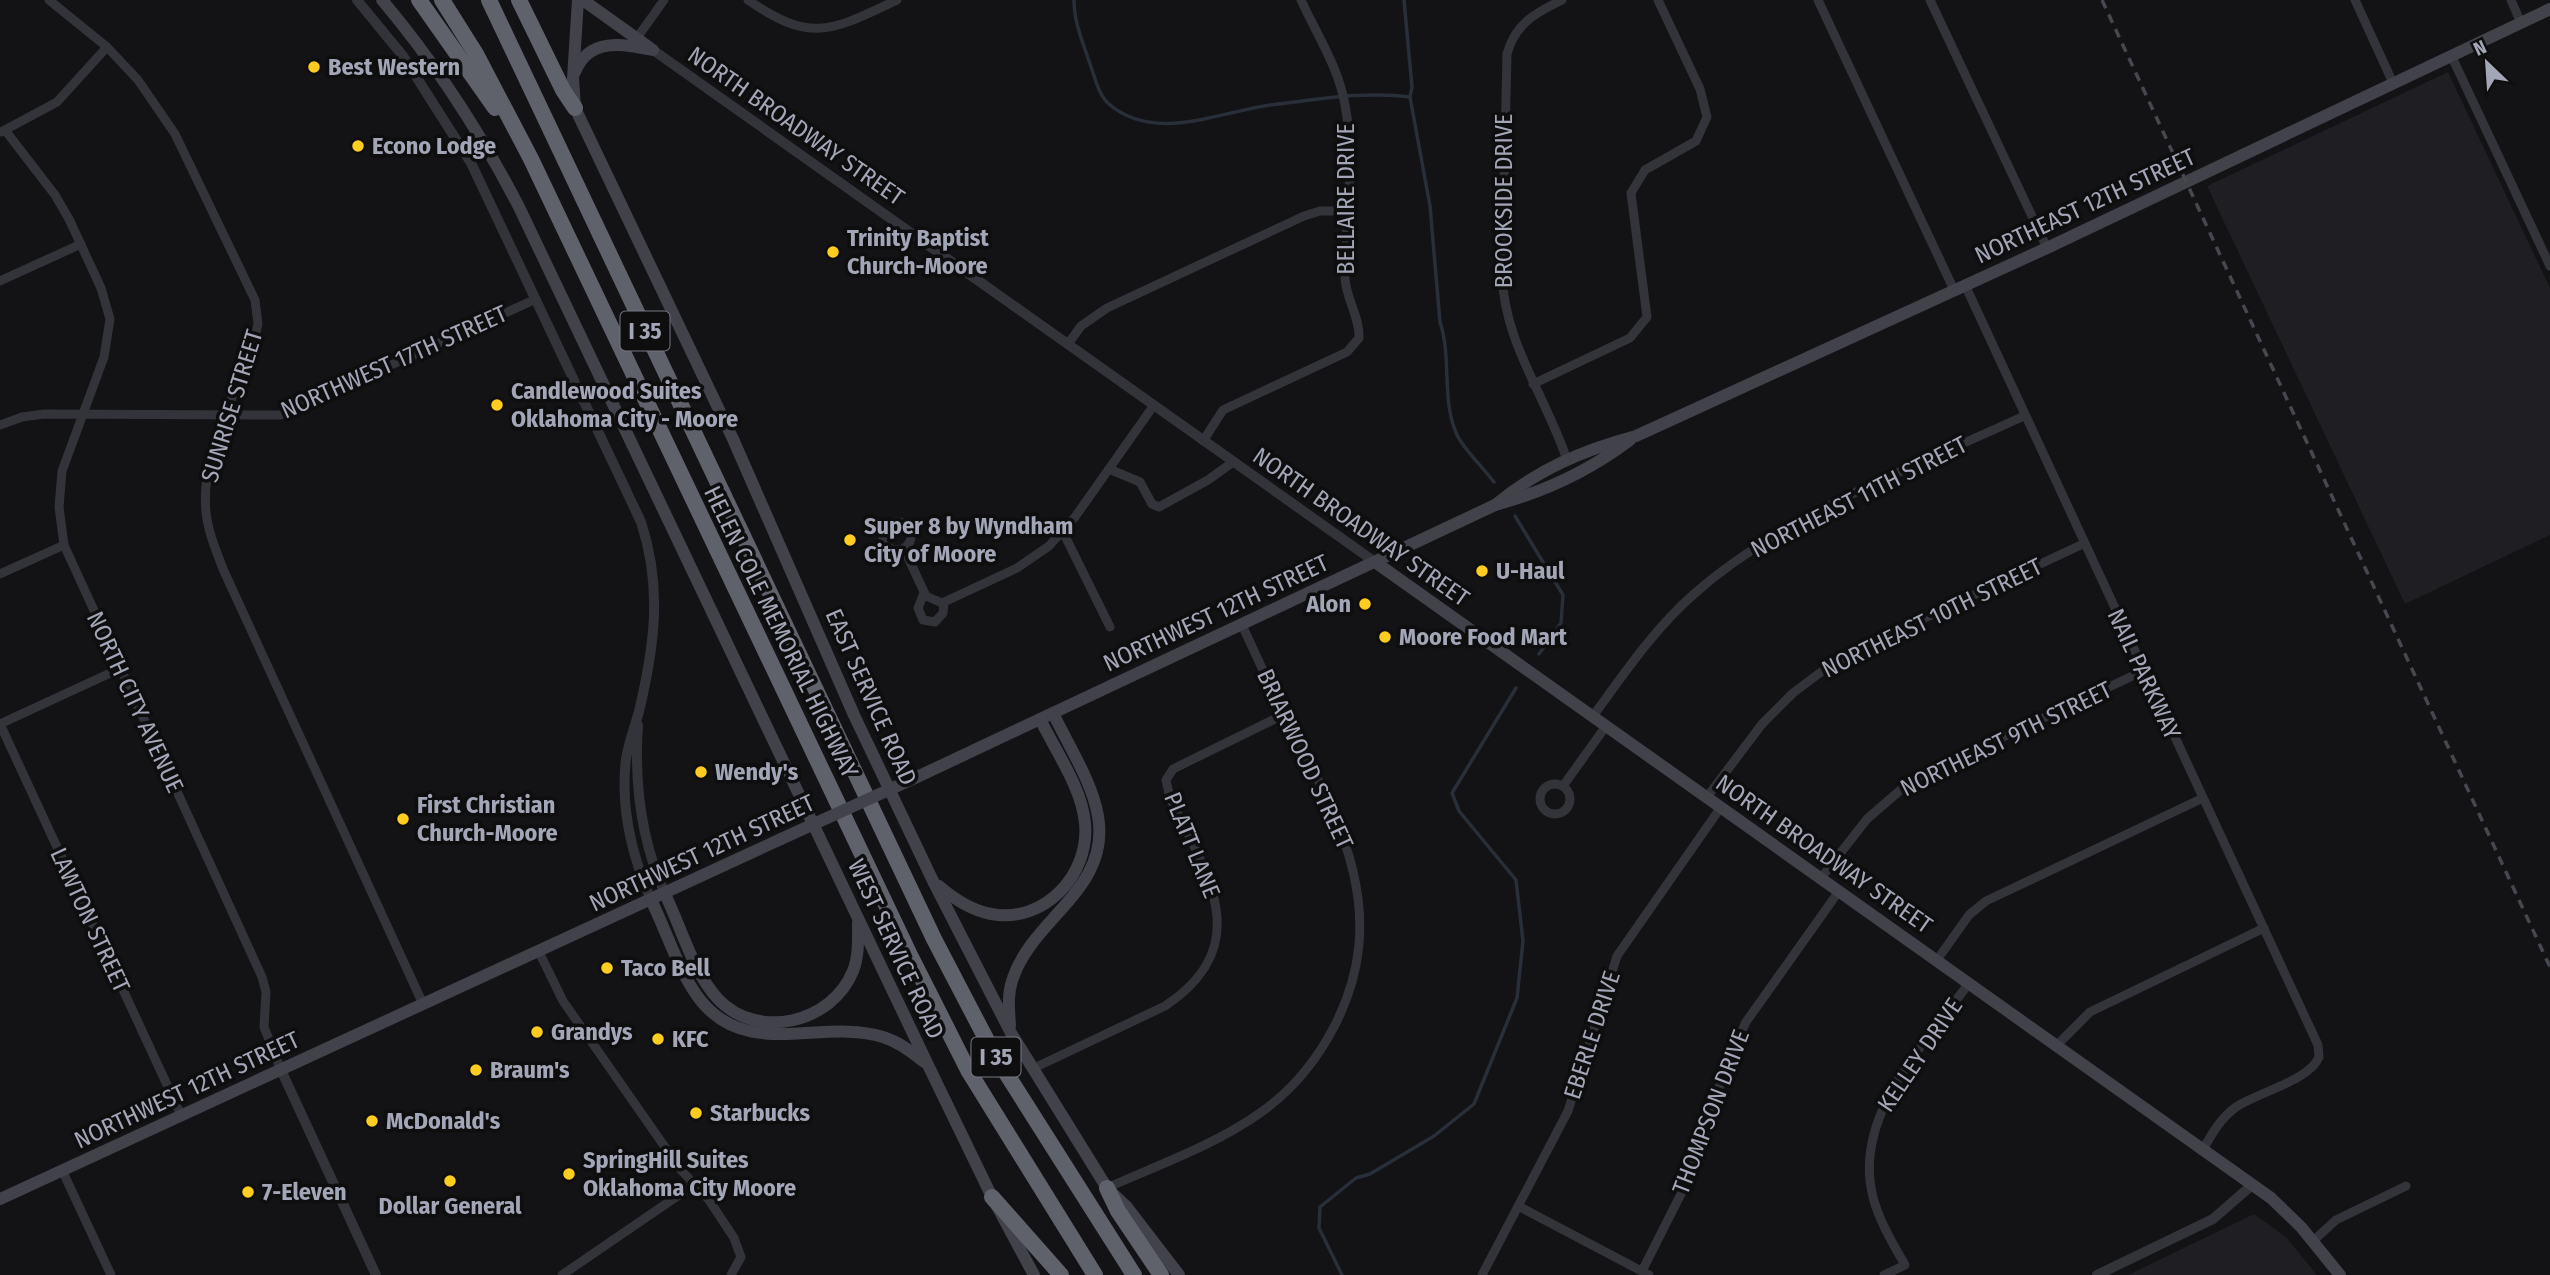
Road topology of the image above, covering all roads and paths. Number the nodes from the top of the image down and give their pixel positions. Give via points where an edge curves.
1 (49, 0) edge
2 (357, 0) edge
3 (382, 0) edge
4 (419, 0) edge
5 (442, 0) edge
6 (489, 0) edge
7 (519, 0) edge
8 (580, 0) edge
9 (664, 0) edge
10 (748, 0) edge
11 (897, 0) edge
12 (1301, 0) edge
13 (1562, 0) edge
14 (1658, 0) edge
15 (1818, 0) edge
16 (1930, 0) edge
17 (2355, 0) edge
18 (2511, 0) edge
19 (2550, 9) edge
20 (2521, 23) junction
21 (637, 38) junction
22 (107, 47) junction
23 (653, 50) junction
24 (2451, 55) junction
25 (573, 78) junction
26 (2393, 83) junction
27 (575, 108) junction
28 (3, 132) edge
29 (531, 159) junction
30 (1347, 211) junction
31 (80, 244) junction
32 (2047, 248) junction
33 (2550, 266) edge
34 (0, 281) edge
35 (1959, 288) junction
36 (536, 299) junction
37 (1068, 344) junction
38 (1533, 384) junction
39 (1154, 405) junction
40 (82, 414) junction
41 (227, 416) junction
42 (2024, 416) junction
43 (0, 425) edge
44 (1636, 436) junction
45 (1203, 441) junction
46 (1567, 460) junction
47 (1233, 462) junction
48 (1109, 469) junction
49 (1578, 473) junction
50 (1495, 505) junction
51 (1063, 532) junction
52 (2083, 544) junction
53 (64, 545) junction
54 (904, 549) dead end
55 (1376, 562) junction
56 (0, 575) edge
57 (924, 593) junction
58 (944, 603) junction
59 (1242, 625) junction
60 (1110, 627) dead end
61 (119, 669) junction
62 (2143, 671) junction
63 (639, 712) junction
64 (1053, 712) junction
65 (1284, 714) junction
66 (1593, 716) junction
67 (1040, 719) junction
68 (0, 724) edge
69 (1606, 726) junction
70 (1563, 786) dead end
71 (1707, 797) junction
72 (2203, 798) junction
73 (1721, 807) junction
74 (1821, 878) junction
75 (933, 881) junction
76 (1839, 891) junction
77 (666, 894) junction
78 (652, 900) junction
79 (858, 919) junction
80 (2263, 928) junction
81 (538, 952) junction
82 (1937, 960) junction
83 (1969, 983) junction
84 (423, 1004) junction
85 (1011, 1033) junction
86 (2057, 1045) junction
87 (928, 1065) junction
88 (1032, 1069) junction
89 (281, 1070) junction
90 (181, 1115) junction
91 (2203, 1150) junction
92 (62, 1170) junction
93 (695, 1184) junction
94 (2252, 1185) junction
95 (2406, 1186) dead end
96 (1107, 1188) junction
97 (992, 1197) junction
98 (0, 1199) edge
99 (1518, 1206) junction
100 (2312, 1241) junction
101 (1646, 1273) edge
102 (111, 1275) edge
103 (376, 1275) edge
104 (562, 1275) edge
105 (731, 1275) edge
106 (1034, 1275) edge
107 (1061, 1275) edge
108 (1095, 1275) edge
109 (1134, 1275) edge
110 (1161, 1275) edge
111 (1179, 1275) edge
112 (1482, 1275) edge
113 (1884, 1275) edge
114 (2096, 1275) edge
115 (2340, 1275) edge

1 - 22 street, SUNRISE STREET
2 - 36 street via 447,120
3 - 79 main road, WEST SERVICE ROAD via 464,110 519,206
4 - 29 highway
5 - 29 highway, HELEN COLE MEMORIAL HIGHWAY / I 35
6 - 109 highway, HELEN COLE MEMORIAL HIGHWAY / I 35 via 934,939 1000,1065
7 - 27 highway
8 - 21 main road, NORTH BROADWAY STREET
8 - 25 main road
9 - 21 street
10 - 11 street via 784,23 816,30 841,26
12 - 30 street, BELLAIRE DRIVE via 1345,104
13 - 38 street, BROOKSIDE DRIVE via 1525,21 1513,35 1507,54 1502,289 1511,328
14 - 38 street via 1700,89 1707,117 1696,141 1646,170 1631,193 1647,317 1630,338
15 - 35 street, NAIL PARKWAY
16 - 32 street
17 - 26 street
18 - 20 street
19 - 20 main road, NORTHEAST 12TH STREET
20 - 24 main road, NORTHEAST 12TH STREET
21 - 23 main road, NORTH BROADWAY STREET
22 - 28 street via 57,102
22 - 41 street, SUNRISE STREET via 138,80 175,134 255,300 256,333
23 - 25 main road via 618,43 602,46 582,59
23 - 37 street, NORTH BROADWAY STREET
24 - 26 main road, NORTHEAST 12TH STREET
24 - 33 street
25 - 27 main road
26 - 32 main road, NORTHEAST 12TH STREET
27 - 75 main road, EAST SERVICE ROAD via 733,439 854,715
28 - 31 street, NORTH CITY AVENUE via 55,195
29 - 108 highway, HELEN COLE MEMORIAL HIGHWAY / I 35 via 968,1070
30 - 37 street via 1304,216 1107,308 1090,318
30 - 45 street, BELLAIRE DRIVE via 1346,295 1359,327 1357,343 1347,352 1223,410
31 - 34 street
31 - 40 street, NORTH CITY AVENUE via 110,319 104,357
32 - 35 main road, NORTHEAST 12TH STREET
35 - 42 street, NAIL PARKWAY
35 - 44 main road, NORTHEAST 12TH STREET
36 - 41 street, NORTHWEST 17TH STREET via 292,412
36 - 63 street via 632,500 651,556 655,626
37 - 39 street, NORTH BROADWAY STREET
38 - 46 street, BROOKSIDE DRIVE
39 - 45 street, NORTH BROADWAY STREET
39 - 48 street
40 - 41 street, NORTHWEST 17TH STREET
40 - 43 street, NORTHWEST 17TH STREET via 30,415
40 - 53 street, NORTH CITY AVENUE via 59,491
41 - 84 street, SUNRISE STREET via 206,491 207,520 215,548
42 - 52 street, NAIL PARKWAY
42 - 66 street, NORTHEAST 11TH STREET via 1805,519 1744,554 1675,612
44 - 46 main road, NORTHEAST 12TH STREET
44 - 49 main road, NORTHEAST 12TH STREET
45 - 47 street, NORTH BROADWAY STREET
46 - 49 main road
46 - 50 main road, NORTHEAST 12TH STREET via 1526,479
47 - 48 street via 1159,507 1152,504 1140,482
47 - 55 street, NORTH BROADWAY STREET
48 - 51 street
49 - 50 main road, NORTHEAST 12TH STREET via 1534,495
50 - 55 main road, NORTHWEST 12TH STREET
51 - 58 street via 1020,567
51 - 60 street
52 - 62 street, NAIL PARKWAY
52 - 71 street, NORTHEAST 10TH STREET via 1825,669 1762,724
53 - 56 street
53 - 61 street, NORTH CITY AVENUE
54 - 57 street
55 - 59 main road, NORTHWEST 12TH STREET
55 - 66 main road, NORTH BROADWAY STREET
57 - 58 street
57 - 58 street via 918,608 923,620 935,622
59 - 64 main road, NORTHWEST 12TH STREET
59 - 65 street, BRIARWOOD STREET
61 - 68 street
61 - 89 street, NORTH CITY AVENUE via 262,977 264,1027
62 - 72 street, NAIL PARKWAY
62 - 74 street, NORTHEAST 9TH STREET via 1912,780 1867,819
63 - 77 street via 637,755 644,831
63 - 78 street via 626,762 629,838
64 - 67 main road, NORTHWEST 12TH STREET
64 - 85 main road via 1096,806 1099,844 1085,881 1016,969 1008,1005
65 - 88 street, PLATT LANE via 1181,764 1166,780 1217,902 1216,944 1203,973 1166,1006
65 - 96 street, BRIARWOOD STREET via 1327,796 1357,881 1359,934 1351,986 1341,1013 1305,1073 1259,1114
66 - 69 main road, NORTH BROADWAY STREET
67 - 75 main road via 1084,816 1082,856 1070,880 1037,908 999,915 966,906
67 - 77 main road, NORTHWEST 12TH STREET, bridge
68 - 90 street, LAWTON STREET
69 - 70 street
69 - 71 main road, NORTH BROADWAY STREET
71 - 73 main road, NORTH BROADWAY STREET
72 - 80 street, NAIL PARKWAY
72 - 82 street via 1986,901 1969,915
73 - 74 main road, NORTH BROADWAY STREET
73 - 99 street, EBERLE DRIVE via 1617,957 1568,1111
74 - 76 main road, NORTH BROADWAY STREET
75 - 85 main road, EAST SERVICE ROAD
76 - 82 main road, NORTH BROADWAY STREET
76 - 101 street, THOMPSON DRIVE via 1746,1022 1686,1184
77 - 78 main road, NORTHWEST 12TH STREET
77 - 79 main road via 701,973 719,1000 744,1017 771,1022 808,1016 843,988 856,959
78 - 81 main road, NORTHWEST 12TH STREET
78 - 87 main road via 694,990 722,1020 764,1034 883,1037
79 - 87 main road, WEST SERVICE ROAD
80 - 86 street via 2090,1012
80 - 91 street, NAIL PARKWAY via 2318,1045 2317,1062 2233,1110
81 - 84 main road, NORTHWEST 12TH STREET
81 - 93 street via 563,1001
82 - 83 main road, NORTH BROADWAY STREET
83 - 86 main road, NORTH BROADWAY STREET
83 - 113 street, KELLEY DRIVE via 1876,1120 1869,1152 1870,1184 1879,1214 1905,1265
84 - 89 main road, NORTHWEST 12TH STREET
85 - 88 main road, EAST SERVICE ROAD
86 - 91 main road, NORTH BROADWAY STREET
87 - 97 main road, WEST SERVICE ROAD
88 - 96 main road, EAST SERVICE ROAD
89 - 90 main road, NORTHWEST 12TH STREET
89 - 103 street, NORTH CITY AVENUE
90 - 92 main road, NORTHWEST 12TH STREET
91 - 94 main road, NORTH BROADWAY STREET
92 - 98 main road, NORTHWEST 12TH STREET
92 - 102 street
93 - 104 street
93 - 105 street via 738,1248 739,1263
94 - 100 main road, NORTH BROADWAY STREET
94 - 114 street via 2213,1219
95 - 100 street via 2336,1220
96 - 110 highway
96 - 111 main road, EAST SERVICE ROAD
97 - 106 main road, WEST SERVICE ROAD
97 - 107 highway
99 - 101 street
99 - 112 street, EBERLE DRIVE
100 - 115 main road, NORTH BROADWAY STREET

